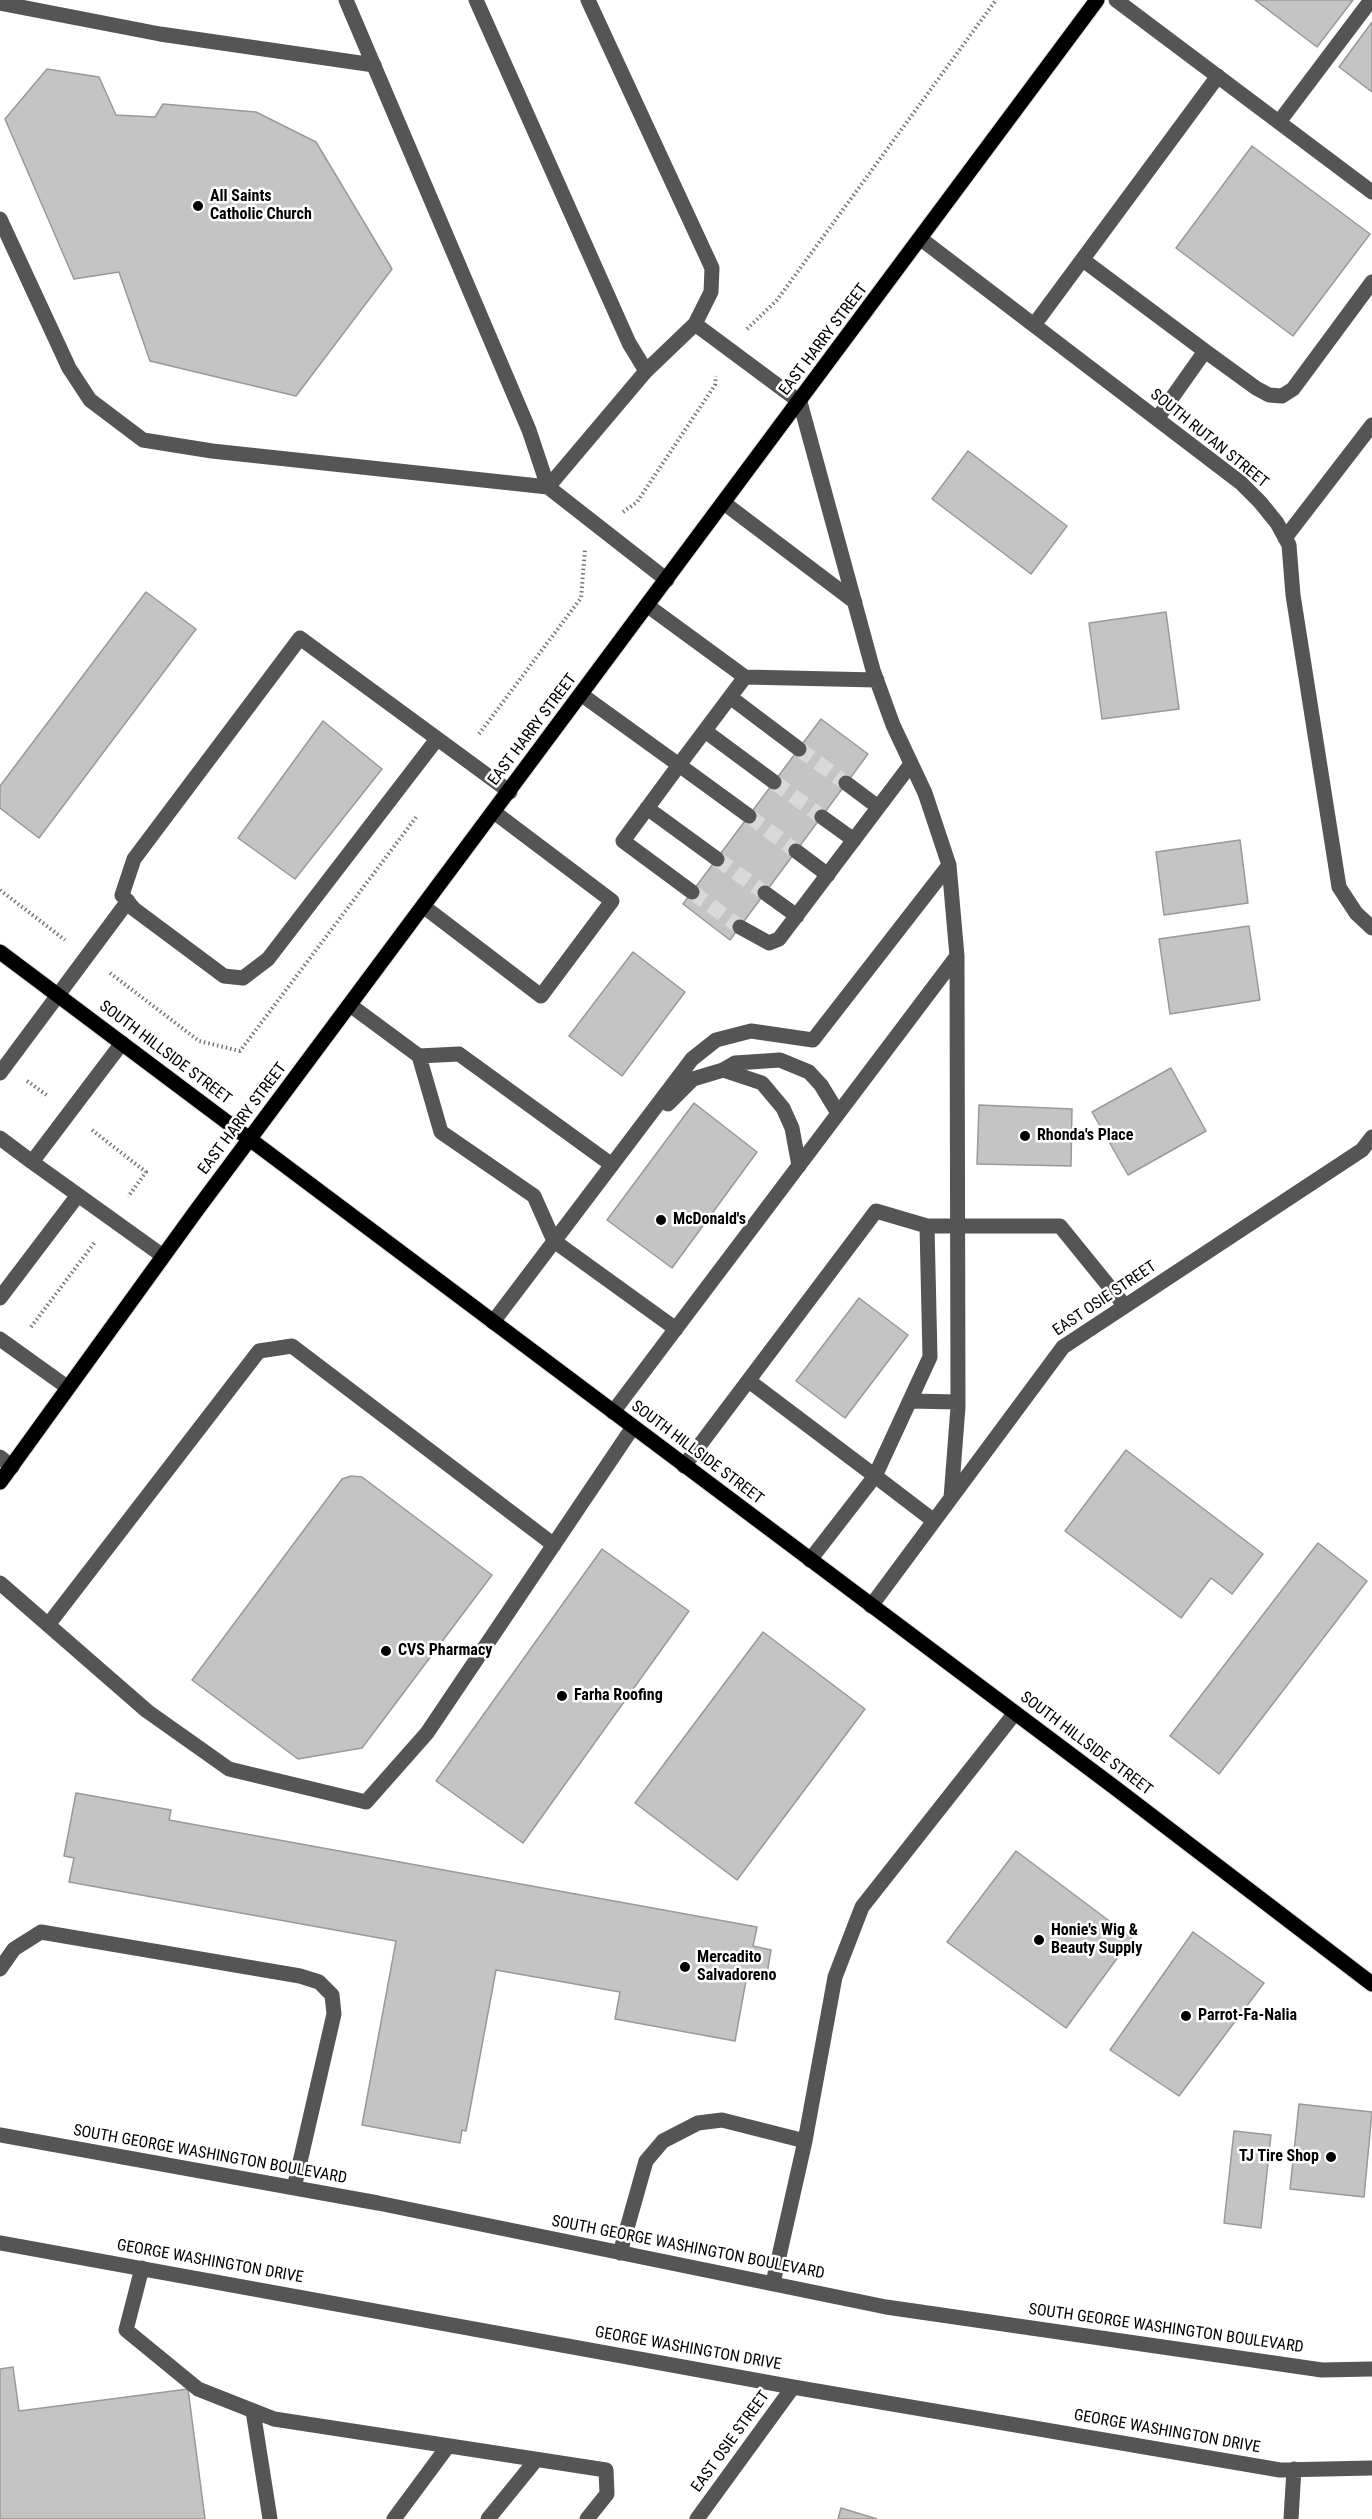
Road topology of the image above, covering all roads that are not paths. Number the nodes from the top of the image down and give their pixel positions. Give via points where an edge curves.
1 (346, 0) edge
2 (476, 0) edge
3 (588, 0) edge
4 (1097, 0) edge
5 (1116, 0) edge
6 (1371, 0) edge
7 (0, 3) edge
8 (374, 65) junction
9 (1218, 76) junction
10 (1279, 122) junction
11 (1372, 192) edge
12 (0, 219) edge
13 (921, 239) junction
14 (1083, 260) junction
15 (1372, 282) edge
16 (695, 324) junction
17 (1034, 325) junction
18 (1205, 351) junction
19 (646, 371) junction
20 (800, 402) junction
21 (1157, 419) junction
22 (1372, 425) edge
23 (548, 487) junction
24 (724, 503) junction
25 (1285, 538) junction
26 (667, 580) junction
27 (855, 602) junction
28 (648, 606) junction
29 (745, 677) junction
30 (877, 680) junction
31 (582, 695) junction
32 (730, 697) junction
33 (705, 731) junction
34 (437, 738) junction
35 (799, 749) tunnel mouth
36 (911, 764) junction
37 (679, 765) junction
38 (774, 782) tunnel mouth
39 (846, 783) tunnel mouth
40 (510, 792) junction
41 (878, 807) junction
42 (647, 808) junction
43 (494, 812) junction
44 (749, 816) tunnel mouth
45 (822, 817) tunnel mouth
46 (854, 840) junction
47 (796, 851) tunnel mouth
48 (717, 859) tunnel mouth
49 (949, 865) junction
50 (828, 875) junction
51 (692, 892) tunnel mouth
52 (765, 893) tunnel mouth
53 (128, 901) junction
54 (423, 906) junction
55 (797, 916) junction
56 (740, 927) tunnel mouth
57 (1372, 928) edge
58 (0, 952) edge
59 (957, 956) junction
60 (56, 994) junction
61 (350, 1005) junction
62 (122, 1043) junction
63 (419, 1056) junction
64 (723, 1070) junction
65 (0, 1072) edge
66 (838, 1113) junction
67 (1372, 1137) edge
68 (0, 1138) edge
69 (249, 1139) junction
70 (630, 1141) junction
71 (32, 1162) junction
72 (612, 1165) junction
73 (799, 1166) junction
74 (78, 1195) junction
75 (958, 1225) junction
76 (927, 1226) junction
77 (554, 1241) junction
78 (163, 1256) junction
79 (0, 1298) edge
80 (1125, 1306) junction
81 (493, 1322) junction
82 (676, 1329) junction
83 (0, 1339) edge
84 (749, 1381) junction
85 (67, 1387) junction
86 (910, 1401) junction
87 (958, 1402) junction
88 (613, 1412) junction
89 (633, 1427) junction
90 (6, 1462) edge
91 (684, 1466) junction
92 (875, 1476) junction
93 (0, 1482) edge
94 (951, 1498) junction
95 (934, 1521) junction
96 (554, 1545) junction
97 (810, 1560) junction
98 (0, 1583) edge
99 (871, 1606) junction
100 (48, 1625) junction
101 (1015, 1713) junction
102 (0, 1969) edge
103 (1372, 1984) edge
104 (0, 2135) edge
105 (805, 2141) junction
106 (294, 2188) junction
107 (0, 2243) edge
108 (620, 2253) junction
109 (142, 2268) junction
110 (773, 2283) junction
111 (1372, 2370) edge
112 (793, 2387) junction
113 (253, 2411) junction
114 (448, 2446) junction
115 (536, 2460) junction
116 (1294, 2469) junction
117 (1372, 2469) edge
118 (270, 2519) edge
119 (394, 2519) edge
120 (488, 2519) edge
121 (587, 2519) edge
122 (697, 2519) edge
123 (1291, 2519) edge

1 - 8 street
2 - 19 street via 629,343
3 - 16 street via 712,268 711,292
4 - 13 main road, EAST HARRY STREET
5 - 9 street
6 - 10 street
7 - 8 street via 160,34
8 - 23 street via 529,430
9 - 10 street
9 - 14 street
10 - 11 street
12 - 23 street via 69,368 90,400 143,440 212,452
13 - 17 street, SOUTH RUTAN STREET
13 - 20 main road, EAST HARRY STREET
14 - 17 street
14 - 18 street
15 - 18 street via 1293,389 1282,396 1256,388
16 - 19 street
16 - 20 street
17 - 21 street, SOUTH RUTAN STREET
18 - 21 street
19 - 23 street
20 - 24 main road, EAST HARRY STREET
20 - 27 street
21 - 25 street, SOUTH RUTAN STREET via 1241,483
22 - 25 street
23 - 26 street
24 - 26 main road, EAST HARRY STREET
24 - 27 street
25 - 57 street, SOUTH RUTAN STREET via 1339,887 1356,913
26 - 28 main road, EAST HARRY STREET
27 - 30 street
28 - 29 street
28 - 31 main road, EAST HARRY STREET
29 - 30 street
29 - 32 street
30 - 36 street
31 - 37 street
31 - 40 main road, EAST HARRY STREET
32 - 33 street
32 - 35 street
33 - 37 street
33 - 38 street
34 - 40 street
34 - 53 street via 268,959 243,978 224,976
34 - 53 street via 300,638 134,859 122,894
36 - 41 street
36 - 49 street
37 - 42 street
37 - 44 street
39 - 41 street
40 - 43 main road, EAST HARRY STREET
41 - 46 street
42 - 48 street
42 - 51 street via 623,841
43 - 54 main road, EAST HARRY STREET
43 - 54 street via 612,901 541,996
45 - 46 street
46 - 50 street
47 - 50 street
49 - 59 street
49 - 70 street via 813,1040 751,1031 716,1040 692,1059
50 - 55 street
52 - 55 street
53 - 60 street
54 - 61 main road, EAST HARRY STREET
55 - 56 street via 779,939 769,943
58 - 60 main road, SOUTH HILLSIDE STREET
59 - 66 street
59 - 75 street
60 - 62 main road, SOUTH HILLSIDE STREET
60 - 65 street
61 - 63 street
61 - 69 main road, EAST HARRY STREET
62 - 69 main road, SOUTH HILLSIDE STREET
62 - 71 street
63 - 72 street via 459,1054
63 - 77 street via 441,1132 534,1196
64 - 66 street via 735,1063 780,1060 809,1072
64 - 70 street via 693,1079
64 - 73 street via 762,1083 783,1108 792,1128
66 - 73 street
67 - 80 street, EAST OSIE STREET via 1362,1150
68 - 71 street
69 - 78 main road, EAST HARRY STREET
69 - 81 main road, SOUTH HILLSIDE STREET
70 - 72 street
71 - 74 street
72 - 77 street
73 - 82 street
74 - 78 street
74 - 79 street
75 - 76 street
75 - 80 street via 1060,1226
75 - 87 street
76 - 84 street via 876,1211
76 - 86 street via 930,1357
77 - 81 street
77 - 82 street
78 - 85 main road, EAST HARRY STREET
80 - 94 street, EAST OSIE STREET via 1063,1347
81 - 88 main road, SOUTH HILLSIDE STREET
82 - 88 street
83 - 85 street
84 - 91 street
84 - 92 street
85 - 90 main road, EAST HARRY STREET
86 - 87 street
86 - 92 street
87 - 94 street
88 - 89 main road, SOUTH HILLSIDE STREET
89 - 91 main road, SOUTH HILLSIDE STREET
89 - 96 street
90 - 93 main road, EAST HARRY STREET
91 - 97 main road, SOUTH HILLSIDE STREET
92 - 95 street
92 - 97 street
94 - 95 street, EAST OSIE STREET
95 - 99 street, EAST OSIE STREET
96 - 100 street via 427,1733 366,1802 229,1769 147,1712
96 - 100 street via 292,1346 259,1351
97 - 99 main road, SOUTH HILLSIDE STREET
98 - 100 street
99 - 101 main road, SOUTH HILLSIDE STREET
101 - 103 main road, SOUTH HILLSIDE STREET
101 - 105 street via 862,1907 835,1977
102 - 106 street via 14,1949 41,1932 319,1982 332,1995 333,2014
104 - 106 street, SOUTH GEORGE WASHINGTON BOULEVARD
105 - 108 street via 722,2121 698,2123 663,2141 646,2161
105 - 110 street
106 - 108 street, SOUTH GEORGE WASHINGTON BOULEVARD
107 - 109 street, GEORGE WASHINGTON DRIVE
108 - 110 street, SOUTH GEORGE WASHINGTON BOULEVARD
109 - 112 street, GEORGE WASHINGTON DRIVE
109 - 113 street via 126,2330 198,2389
110 - 111 street, SOUTH GEORGE WASHINGTON BOULEVARD via 886,2307 1322,2370
112 - 116 street, GEORGE WASHINGTON DRIVE via 1280,2470
112 - 122 street, EAST OSIE STREET
113 - 114 street via 274,2419
113 - 118 street
114 - 115 street
114 - 119 street
115 - 120 street
115 - 121 street via 606,2470 607,2494
116 - 117 street, GEORGE WASHINGTON DRIVE
116 - 123 street

